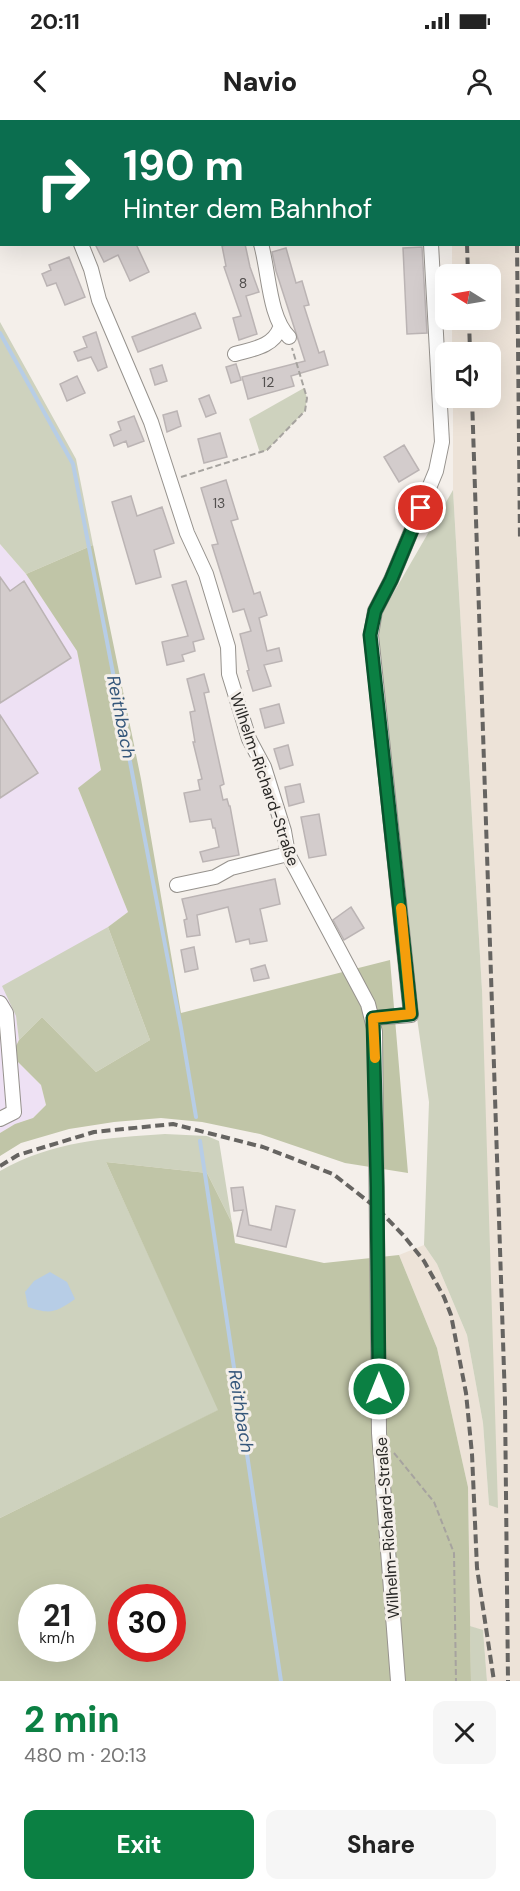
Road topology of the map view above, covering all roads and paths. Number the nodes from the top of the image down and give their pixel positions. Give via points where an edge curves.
1 (82, 246) edge
2 (262, 246) edge
3 (431, 246) edge
4 (285, 332) junction
5 (235, 354) dead end
6 (170, 480) junction
7 (288, 854) junction
8 (177, 885) dead end
9 (0, 1003) edge
10 (373, 1018) junction
11 (4, 1044) edge
12 (0, 1119) edge
13 (393, 1450) dead end
14 (398, 1681) edge
15 (456, 1681) edge

1 - 6 street, Wilhelm-Richard-Straße via 99,300 152,422
2 - 4 street via 272,300
3 - 10 street via 442,442 436,471 375,611 370,635 411,1014
4 - 5 street via 270,343
4 - 6 path via 307,398 305,411 267,450
6 - 7 street, Wilhelm-Richard-Straße via 209,585 228,647 229,674 249,739 264,767
7 - 8 street
7 - 10 street, Wilhelm-Richard-Straße
9 - 11 street via 6,1013
10 - 14 street, Wilhelm-Richard-Straße via 379,1433
11 - 12 street via 14,1112
13 - 15 path via 434,1502 454,1553

